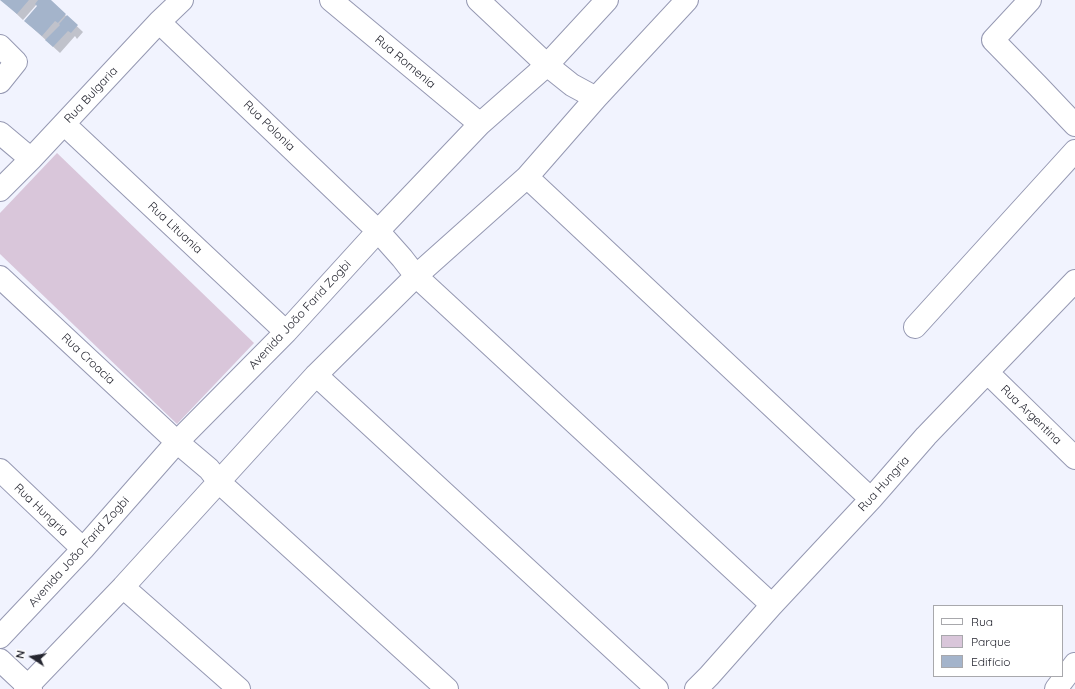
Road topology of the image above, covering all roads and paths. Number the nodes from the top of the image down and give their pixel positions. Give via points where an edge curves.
1 (182, 0) edge
2 (331, 0) edge
3 (478, 0) edge
4 (607, 0) edge
5 (688, 0) edge
6 (1030, 0) edge
7 (160, 22) junction
8 (0, 46) edge
9 (547, 65) junction
10 (0, 82) edge
11 (596, 98) junction
12 (64, 124) junction
13 (480, 124) junction
14 (1075, 126) edge
15 (0, 133) edge
16 (1075, 151) edge
17 (31, 158) junction
18 (527, 177) junction
19 (0, 190) edge
20 (378, 231) junction
21 (416, 276) junction
22 (0, 277) edge
23 (1075, 281) edge
24 (915, 327) dead end
25 (286, 332) junction
26 (988, 373) junction
27 (316, 375) junction
28 (177, 442) junction
29 (1075, 458) edge
30 (0, 470) edge
31 (219, 482) junction
32 (871, 500) junction
33 (83, 549) junction
34 (123, 587) junction
35 (772, 605) junction
36 (0, 637) edge
37 (0, 660) edge
38 (1075, 664) edge
39 (709, 685) edge
40 (28, 688) edge
41 (239, 689) edge
42 (447, 689) edge
43 (657, 689) edge
44 (1056, 689) edge

1 - 7 street, Rua Bulgaria
2 - 13 street, Rua Romenia
3 - 9 street
4 - 9 street, Avenida João Farid Zogbi
5 - 11 street
6 - 14 street via 993,40
7 - 12 street, Rua Bulgaria
7 - 20 street, Rua Polonia
8 - 10 street via 16,62
9 - 11 street via 572,85
9 - 13 street, Avenida João Farid Zogbi
11 - 18 street
12 - 17 street, Rua Bulgaria
12 - 25 street, Rua Lituania
13 - 20 street, Avenida João Farid Zogbi
15 - 17 street
16 - 24 street
17 - 19 street, Rua Bulgaria
18 - 21 street
18 - 32 street
20 - 21 street, Rua Polonia
20 - 25 street, Avenida João Farid Zogbi
21 - 27 street
21 - 35 street, Rua Polonia
22 - 28 street, Rua Croacia
23 - 26 street, Rua Hungria
25 - 28 street, Avenida João Farid Zogbi
26 - 29 street, Rua Argentina
26 - 32 street, Rua Hungria via 926,436
27 - 31 street
27 - 43 street
28 - 31 street, Rua Croacia via 209,469
28 - 33 street, Avenida João Farid Zogbi
30 - 33 street, Rua Hungria
31 - 34 street
31 - 42 street, Rua Croacia
32 - 35 street, Rua Hungria
33 - 36 street, Avenida João Farid Zogbi
34 - 40 street
34 - 41 street
35 - 39 street, Rua Hungria
37 - 40 street
38 - 44 street

